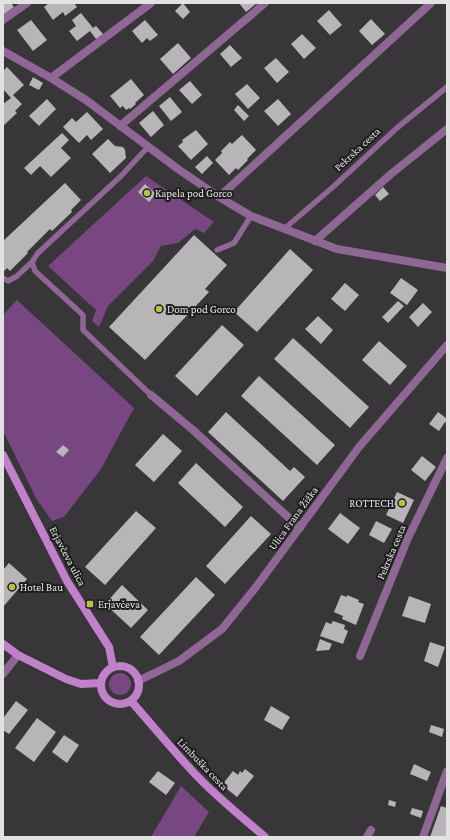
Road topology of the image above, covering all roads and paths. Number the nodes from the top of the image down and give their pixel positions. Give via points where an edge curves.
1 (27, 3) edge
2 (151, 3) edge
3 (265, 3) edge
4 (432, 3) edge
5 (3, 20) edge
6 (3, 51) edge
7 (51, 78) junction
8 (447, 87) edge
9 (120, 126) junction
10 (447, 129) edge
11 (148, 148) junction
12 (218, 197) junction
13 (251, 216) junction
14 (284, 229) junction
15 (315, 241) junction
16 (217, 250) dead end
17 (32, 262) junction
18 (447, 268) edge
19 (3, 278) edge
20 (447, 345) edge
21 (151, 395) joint
22 (3, 455) edge
23 (447, 458) edge
24 (300, 528) junction
25 (3, 644) edge
26 (18, 654) junction
27 (360, 656) dead end
28 (114, 667) junction
29 (3, 674) edge
30 (138, 681) junction
31 (100, 683) junction
32 (131, 701) junction
33 (447, 771) edge
34 (265, 837) edge
35 (423, 837) edge

1 - 5 street
2 - 7 street
3 - 9 street
4 - 12 street
6 - 7 street
7 - 9 street
8 - 14 lane, Pekrska cesta via 398,126
9 - 11 street
10 - 15 street
11 - 12 street
11 - 17 lane via 38,253
12 - 13 street
13 - 14 street
13 - 16 lane via 234,243
14 - 15 street
15 - 18 street via 337,249
17 - 19 lane via 18,276 8,281
17 - 21 lane via 35,271 83,315 83,330
20 - 24 street, Ulica Frana Žižka via 359,447
21 - 24 street
22 - 28 main road, Erjavčeva ulica via 67,581 109,647
23 - 27 street, Pekrska cesta via 408,538
24 - 30 street, Ulica Frana Žižka via 222,630 180,661
25 - 26 main road
26 - 29 street
26 - 31 main road via 66,679 81,684
28 - 30 main road via 129,668 135,673
28 - 31 main road via 107,670
30 - 32 main road via 139,689
31 - 32 main road via 103,695 112,703 124,704
32 - 34 main road, Limbuška cesta via 197,776
33 - 35 street

